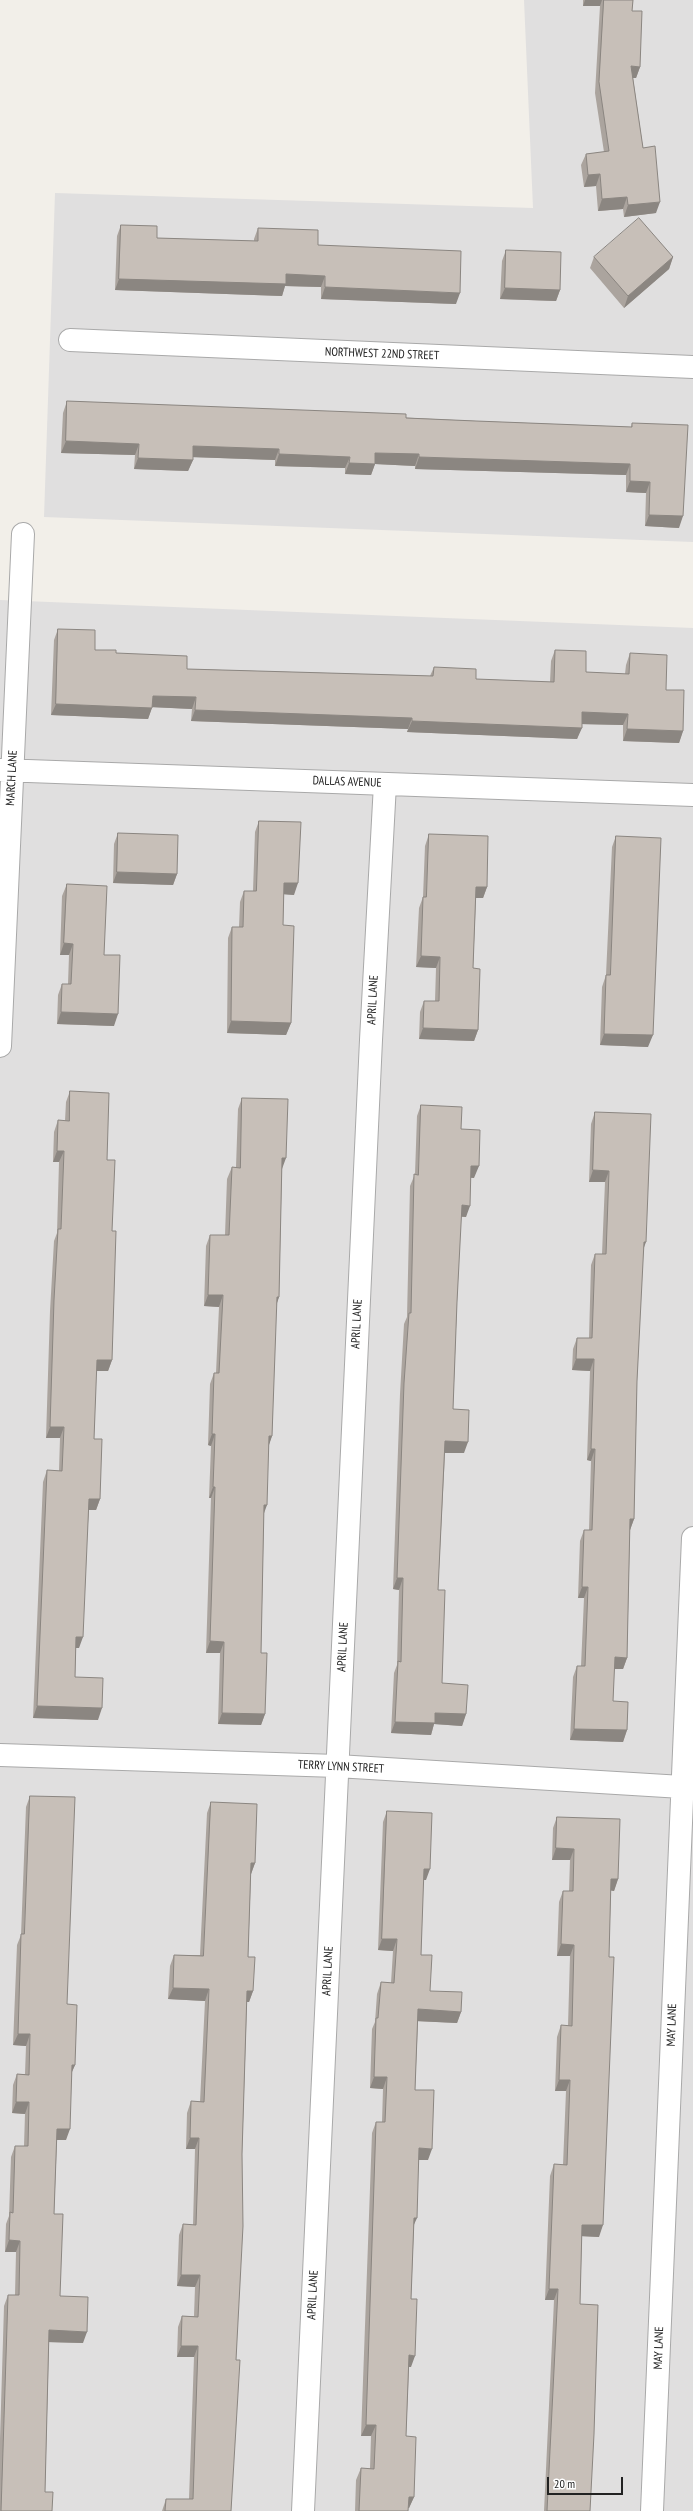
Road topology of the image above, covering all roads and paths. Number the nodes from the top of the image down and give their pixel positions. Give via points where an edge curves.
1 (70, 340) dead end
2 (693, 367) edge
3 (23, 534) dead end
4 (6, 770) edge
5 (385, 784) junction
6 (693, 795) edge
7 (0, 1046) edge
8 (693, 1538) edge
9 (0, 1755) edge
10 (337, 1766) junction
11 (682, 1787) junction
12 (303, 2511) edge
13 (652, 2511) edge

1 - 2 street, NORTHWEST 22ND STREET
3 - 4 street, MARCH LANE
4 - 5 street, DALLAS AVENUE
4 - 7 street, MARCH LANE
5 - 6 street, DALLAS AVENUE
5 - 10 street, APRIL LANE via 370,1040
8 - 11 street, MAY LANE
9 - 10 street, TERRY LYNN STREET
10 - 11 street, TERRY LYNN STREET
10 - 12 street, APRIL LANE
11 - 13 street, MAY LANE

